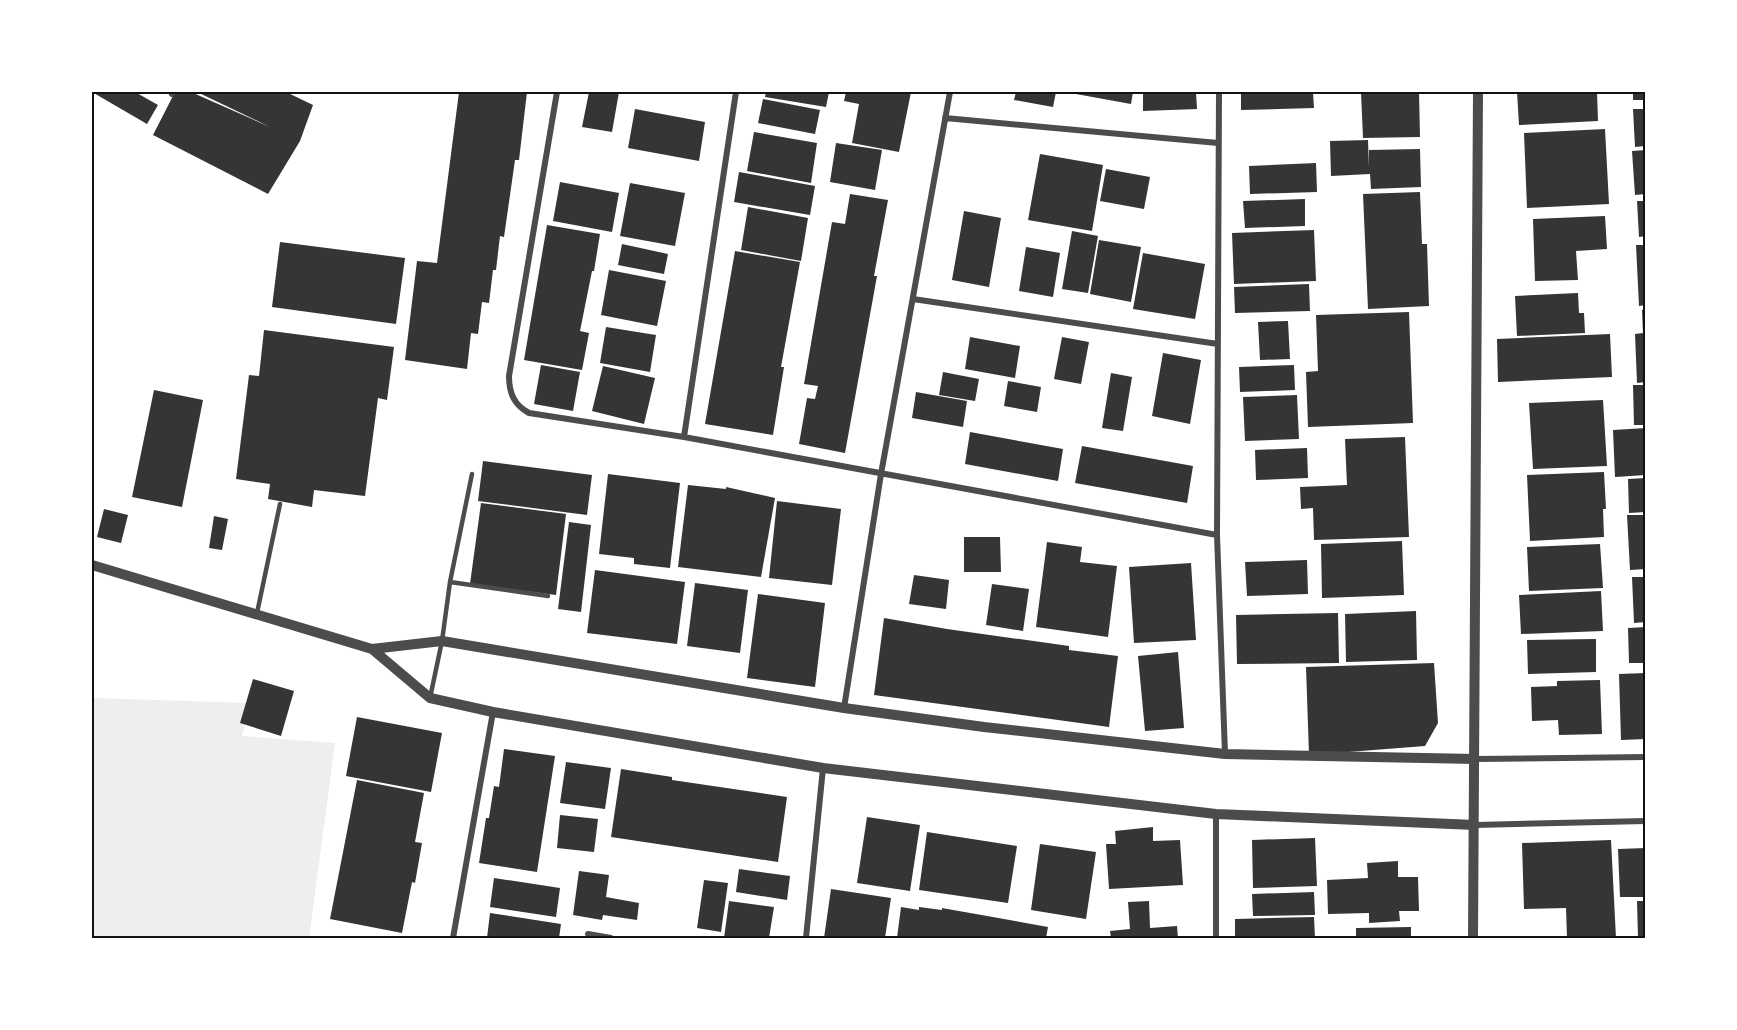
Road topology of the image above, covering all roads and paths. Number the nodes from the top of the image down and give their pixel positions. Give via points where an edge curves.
1 (557, 92) edge
2 (736, 92) edge
3 (950, 92) edge
4 (1219, 92) edge
5 (1478, 92) edge
6 (945, 118) junction
7 (1218, 143) junction
8 (913, 299) junction
9 (1218, 344) junction
10 (684, 437) junction
11 (472, 474) dead end
12 (881, 474) junction
13 (280, 504) dead end
14 (1217, 535) junction
15 (92, 565) edge
16 (450, 582) junction
17 (548, 596) dead end
18 (256, 613) junction
19 (442, 641) junction
20 (372, 649) junction
21 (430, 698) junction
22 (844, 708) junction
23 (493, 712) junction
24 (1225, 754) junction
25 (1646, 757) edge
26 (1475, 759) junction
27 (823, 768) junction
28 (1216, 813) junction
29 (1646, 821) edge
30 (1475, 825) junction
31 (588, 934) dead end
32 (453, 939) edge
33 (611, 939) edge
34 (806, 939) edge
35 (1216, 939) edge
36 (1473, 939) edge

1 - 10 street via 509,376 513,399 529,413
2 - 10 street
3 - 6 street
4 - 7 street
5 - 26 street
6 - 7 street
6 - 8 street
7 - 9 street
8 - 9 street
8 - 12 street
9 - 14 street
10 - 12 street
11 - 16 lane
12 - 14 street
12 - 22 street
13 - 18 lane
14 - 24 street
15 - 18 street
16 - 17 lane
16 - 19 lane
18 - 20 street
19 - 20 street
19 - 21 lane
19 - 22 street
20 - 21 street
21 - 23 street
22 - 24 street
23 - 27 street
23 - 32 street
24 - 26 street
25 - 26 street
26 - 30 street
27 - 28 street
27 - 34 street
28 - 30 street
28 - 35 street
29 - 30 street
30 - 36 street
31 - 33 street

